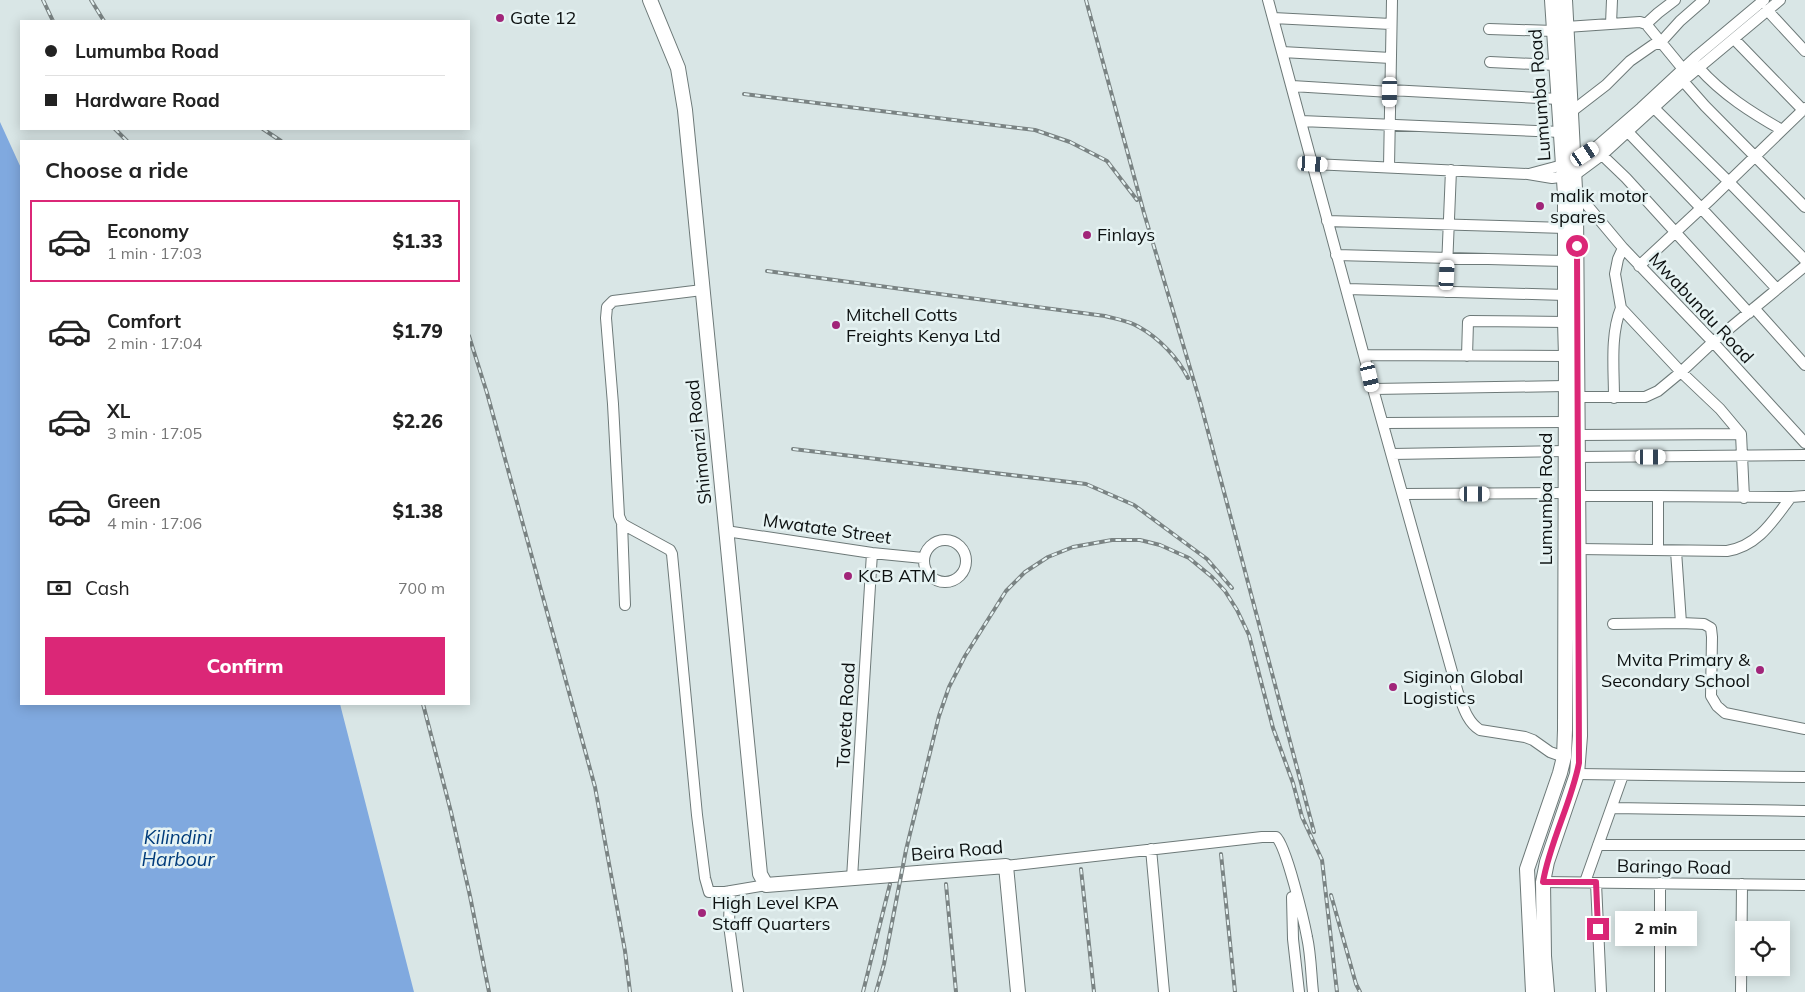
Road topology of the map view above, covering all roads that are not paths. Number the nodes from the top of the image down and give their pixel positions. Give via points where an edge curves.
1 (650, 0) edge
2 (1268, 0) edge
3 (1392, 0) edge
4 (1552, 0) edge
5 (1565, 0) edge
6 (1612, 0) edge
7 (1675, 0) edge
8 (1704, 0) edge
9 (1780, 0) edge
10 (1762, 3) edge
11 (1273, 18) junction
12 (1391, 24) junction
13 (1611, 24) junction
14 (1646, 24) junction
15 (1489, 29) dead end
16 (1560, 29) junction
17 (1734, 39) junction
18 (1661, 42) junction
19 (1805, 51) edge
20 (1282, 52) junction
21 (1391, 58) junction
22 (1490, 62) dead end
23 (1556, 65) junction
24 (1699, 68) junction
25 (1683, 69) junction
26 (1683, 81) junction
27 (1292, 86) junction
28 (1390, 91) junction
29 (1559, 99) junction
30 (1654, 108) junction
31 (1804, 109) edge
32 (1571, 112) junction
33 (1301, 121) junction
34 (1390, 125) junction
35 (1782, 130) junction
36 (1627, 131) junction
37 (1561, 132) junction
38 (1602, 155) junction
39 (1755, 156) junction
40 (1313, 164) junction
41 (1389, 167) junction
42 (1451, 170) junction
43 (1569, 170) junction
44 (1729, 182) junction
45 (1576, 192) junction
46 (1805, 207) edge
47 (1701, 208) junction
48 (1327, 221) junction
49 (1448, 225) junction
50 (1565, 228) junction
51 (1675, 232) junction
52 (1623, 248) junction
53 (1336, 255) junction
54 (1447, 259) junction
55 (1805, 260) edge
56 (1565, 261) junction
57 (1639, 266) junction
58 (1805, 266) edge
59 (1347, 289) junction
60 (1777, 289) junction
61 (702, 290) junction
62 (1446, 292) junction
63 (1565, 295) junction
64 (1621, 308) junction
65 (1751, 310) junction
66 (1565, 322) junction
67 (1713, 342) junction
68 (1364, 355) junction
69 (1467, 356) junction
70 (1566, 356) junction
71 (1805, 365) edge
72 (1681, 372) junction
73 (1565, 386) junction
74 (1373, 389) junction
75 (1578, 397) junction
76 (1614, 398) junction
77 (1565, 422) junction
78 (1384, 423) junction
79 (1740, 434) junction
80 (1578, 435) junction
81 (1805, 443) edge
82 (1565, 451) junction
83 (1392, 454) junction
84 (1805, 455) edge
85 (1742, 456) junction
86 (1578, 457) junction
87 (1404, 494) junction
88 (1571, 494) junction
89 (1658, 496) junction
90 (1805, 496) edge
91 (1790, 497) junction
92 (1744, 498) junction
93 (622, 523) junction
94 (1572, 530) junction
95 (726, 531) junction
96 (1579, 549) junction
97 (1658, 550) junction
98 (1676, 550) junction
99 (872, 553) junction
100 (924, 558) junction
101 (624, 605) dead end
102 (1680, 622) junction
103 (1614, 624) dead end
104 (1805, 729) edge
105 (1564, 757) junction
106 (1577, 774) junction
107 (1623, 776) junction
108 (1805, 778) edge
109 (1612, 808) junction
110 (1805, 811) edge
111 (1598, 845) junction
112 (1805, 845) edge
113 (1151, 849) junction
114 (1006, 866) junction
115 (852, 878) junction
116 (1292, 878) junction
117 (1543, 882) junction
118 (1585, 882) junction
119 (1596, 882) junction
120 (1660, 883) junction
121 (1742, 884) junction
122 (1805, 885) edge
123 (766, 886) junction
124 (730, 891) junction
125 (1538, 956) junction
126 (738, 992) edge
127 (1018, 992) edge
128 (1164, 992) edge
129 (1299, 992) edge
130 (1313, 992) edge
131 (1533, 992) edge
132 (1547, 992) edge
133 (1601, 992) edge
134 (1660, 992) edge
135 (1741, 992) edge

1 - 61 main road, Shimanzi Road via 672,50 681,84
2 - 11 street
3 - 12 street
4 - 16 main road, Lumumba Road
5 - 16 main road, Lumumba Road
6 - 13 street
7 - 14 street
8 - 18 street
9 - 10 street
10 - 17 street
10 - 19 street
10 - 25 street
11 - 12 street
11 - 20 street
12 - 21 street
13 - 14 street
13 - 16 street
14 - 18 street
15 - 16 street
16 - 23 main road, Lumumba Road
16 - 32 main road, Lumumba Road
17 - 24 street
17 - 31 street
18 - 25 street
18 - 32 street via 1630,61
20 - 21 street
20 - 27 street
21 - 28 street
22 - 23 street
23 - 29 main road, Lumumba Road
24 - 26 street
24 - 35 street via 1724,93
25 - 43 street
26 - 30 street
26 - 39 street
27 - 28 street
27 - 33 street
28 - 29 street
28 - 34 street
29 - 37 main road, Lumumba Road
30 - 36 street
30 - 44 street
31 - 35 street
32 - 43 main road, Lumumba Road
33 - 34 street
33 - 40 street
34 - 37 street
34 - 41 street
35 - 39 street
36 - 38 street
36 - 47 street
37 - 43 main road, Lumumba Road
38 - 43 street
38 - 51 street
39 - 44 street
39 - 46 street
40 - 41 street
40 - 48 street
41 - 42 street
42 - 43 street via 1543,177
42 - 49 street
43 - 45 main road, Lumumba Road
43 - 50 main road, Lumumba Road
44 - 47 street
44 - 55 street
45 - 52 street, Mwabundu Road
45 - 75 main road, Lumumba Road
47 - 51 street
47 - 60 street
48 - 49 street
48 - 53 street
49 - 50 street
49 - 54 street
50 - 56 main road, Lumumba Road
51 - 57 street
51 - 65 street
52 - 57 street, Mwabundu Road
52 - 64 street via 1616,274
53 - 54 street
53 - 59 street
54 - 56 street
54 - 62 street
56 - 63 main road, Lumumba Road
57 - 67 street, Mwabundu Road
58 - 60 street
59 - 62 street
59 - 68 street
60 - 65 street
61 - 93 street via 613,301 607,307 619,516
61 - 95 main road, Shimanzi Road
62 - 63 street
63 - 66 main road, Lumumba Road
64 - 72 street
64 - 76 street via 1614,354
65 - 67 street
65 - 71 street
66 - 69 street via 1470,320
66 - 70 main road, Lumumba Road
67 - 72 street
67 - 81 street, Mwabundu Road
68 - 69 street
68 - 74 street
69 - 70 street
70 - 73 main road, Lumumba Road
72 - 76 street via 1645,397
72 - 79 street via 1720,409
73 - 74 street
73 - 77 main road, Lumumba Road
74 - 78 street
75 - 76 street
75 - 80 main road, Lumumba Road
77 - 78 street
77 - 82 main road, Lumumba Road
78 - 83 street
79 - 80 street
79 - 85 street
80 - 86 main road, Lumumba Road
82 - 83 street
82 - 88 main road, Lumumba Road
83 - 87 street
84 - 85 street
85 - 86 street
85 - 92 street
86 - 88 main road, Lumumba Road
87 - 88 street
87 - 105 street via 1466,714 1480,730 1524,737
88 - 89 street
88 - 94 main road, Lumumba Road
89 - 92 street
89 - 97 street
90 - 91 street
91 - 92 street
91 - 98 street via 1770,526 1738,549
93 - 101 street
93 - 124 street via 672,554 705,878 709,892
94 - 96 main road, Lumumba Road
94 - 105 main road, Lumumba Road
95 - 99 street, Mwatate Street
95 - 123 main road, Shimanzi Road via 760,874
96 - 97 street
96 - 106 main road, Lumumba Road via 1580,736
97 - 98 street
98 - 102 street
99 - 100 street, Mwatate Street
99 - 115 street, Taveta Road
100 - 100 street via 930,546 950,540 962,547 966,567 958,579 944,582 926,572
102 - 103 street
102 - 104 street via 1704,624 1710,628 1711,696 1725,713
105 - 125 main road, Lumumba Road via 1527,869
106 - 107 street
106 - 117 main road, Lumumba Road
107 - 108 street
107 - 109 street
109 - 110 street
109 - 111 street
111 - 112 street
111 - 118 street
113 - 114 street, Beira Road
113 - 116 street, Beira Road via 1272,836 1281,842
113 - 128 street
114 - 115 main road, Beira Road
114 - 127 main road
115 - 123 main road, Beira Road
116 - 129 street via 1293,939
116 - 130 street via 1308,937
117 - 118 street, Baringo Road
117 - 125 main road, Lumumba Road
118 - 119 street, Baringo Road
119 - 120 street, Baringo Road
119 - 133 street
120 - 121 street, Baringo Road
120 - 134 street
121 - 122 street, Baringo Road
121 - 135 street
123 - 124 street
124 - 126 street via 729,925
125 - 131 main road, Lumumba Road
125 - 132 main road, Lumumba Road

